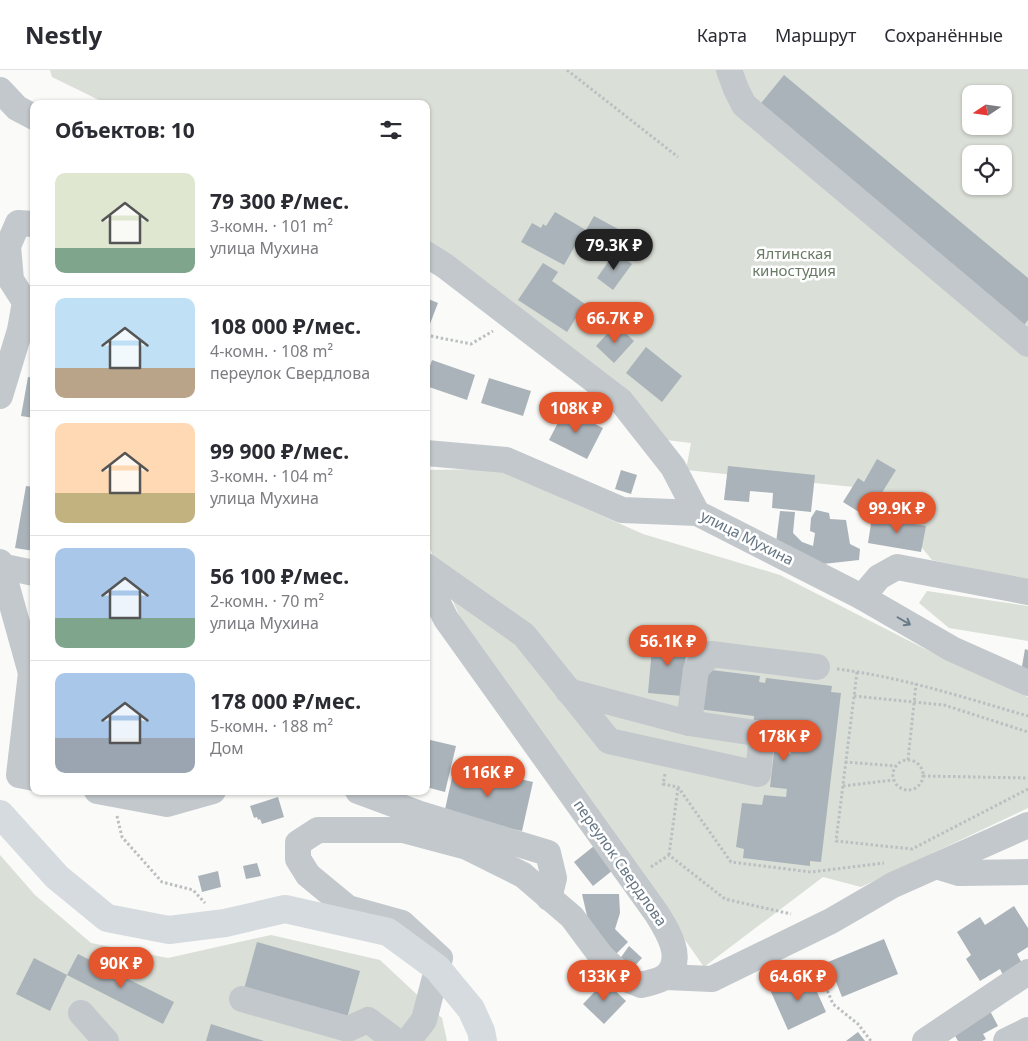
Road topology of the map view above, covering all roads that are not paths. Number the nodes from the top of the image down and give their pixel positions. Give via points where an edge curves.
1 (729, 70) edge
2 (0, 90) edge
3 (30, 115) edge
4 (30, 224) edge
5 (430, 257) edge
6 (1028, 344) edge
7 (0, 396) edge
8 (430, 454) edge
9 (696, 513) junction
10 (0, 564) edge
11 (430, 569) edge
12 (30, 572) edge
13 (1028, 592) edge
14 (862, 596) junction
15 (430, 597) edge
16 (433, 611) edge
17 (30, 667) edge
18 (817, 667) road end
19 (1028, 683) edge
20 (30, 690) edge
21 (568, 691) junction
22 (690, 723) junction
23 (30, 777) edge
24 (115, 795) edge
25 (199, 795) edge
26 (369, 795) edge
27 (0, 814) edge
28 (1028, 825) edge
29 (936, 866) junction
30 (1028, 872) edge
31 (549, 898) junction
32 (437, 968) junction
33 (1028, 972) edge
34 (666, 976) junction
35 (242, 999) dead end
36 (81, 1013) dead end
37 (1028, 1030) edge
38 (106, 1041) edge
39 (396, 1041) edge
40 (408, 1041) edge
41 (483, 1041) edge
42 (924, 1041) edge
43 (1006, 1041) edge

1 - 6 street via 744,105
2 - 3 street via 17,108
4 - 7 street via 18,223 8,246 11,280 25,302
5 - 9 street, улица Мухина via 621,401 673,467
8 - 9 street via 506,460 622,510
9 - 14 street, улица Мухина
10 - 12 street
10 - 17 street
11 - 21 street via 524,635
13 - 14 street via 897,567 879,577
14 -> 19 street, улица Мухина via 952,649
15 - 16 street, переулок Свердлова
16 - 34 street, переулок Свердлова via 446,619 657,914 671,937 674,954 673,967
18 - 22 street via 711,654 696,669
20 - 23 street via 19,775
21 - 22 street
21 - 22 street via 609,741 758,774 762,734
24 - 25 street via 167,804
26 - 31 street via 548,853 554,878
27 - 32 main road via 57,877 108,918 170,930 285,909 388,932
28 - 29 street
29 - 30 street via 959,873
29 - 34 street via 712,978
31 - 32 street via 523,875 467,847 404,830 318,830 298,843 298,859 308,874 348,908 402,923 440,958
31 - 34 street via 572,917 601,956 626,979 641,985
32 - 40 street via 424,1020
32 - 41 main road via 471,1009
33 - 42 street
35 - 39 street via 348,1029 368,1020
36 - 38 street
37 - 43 street

